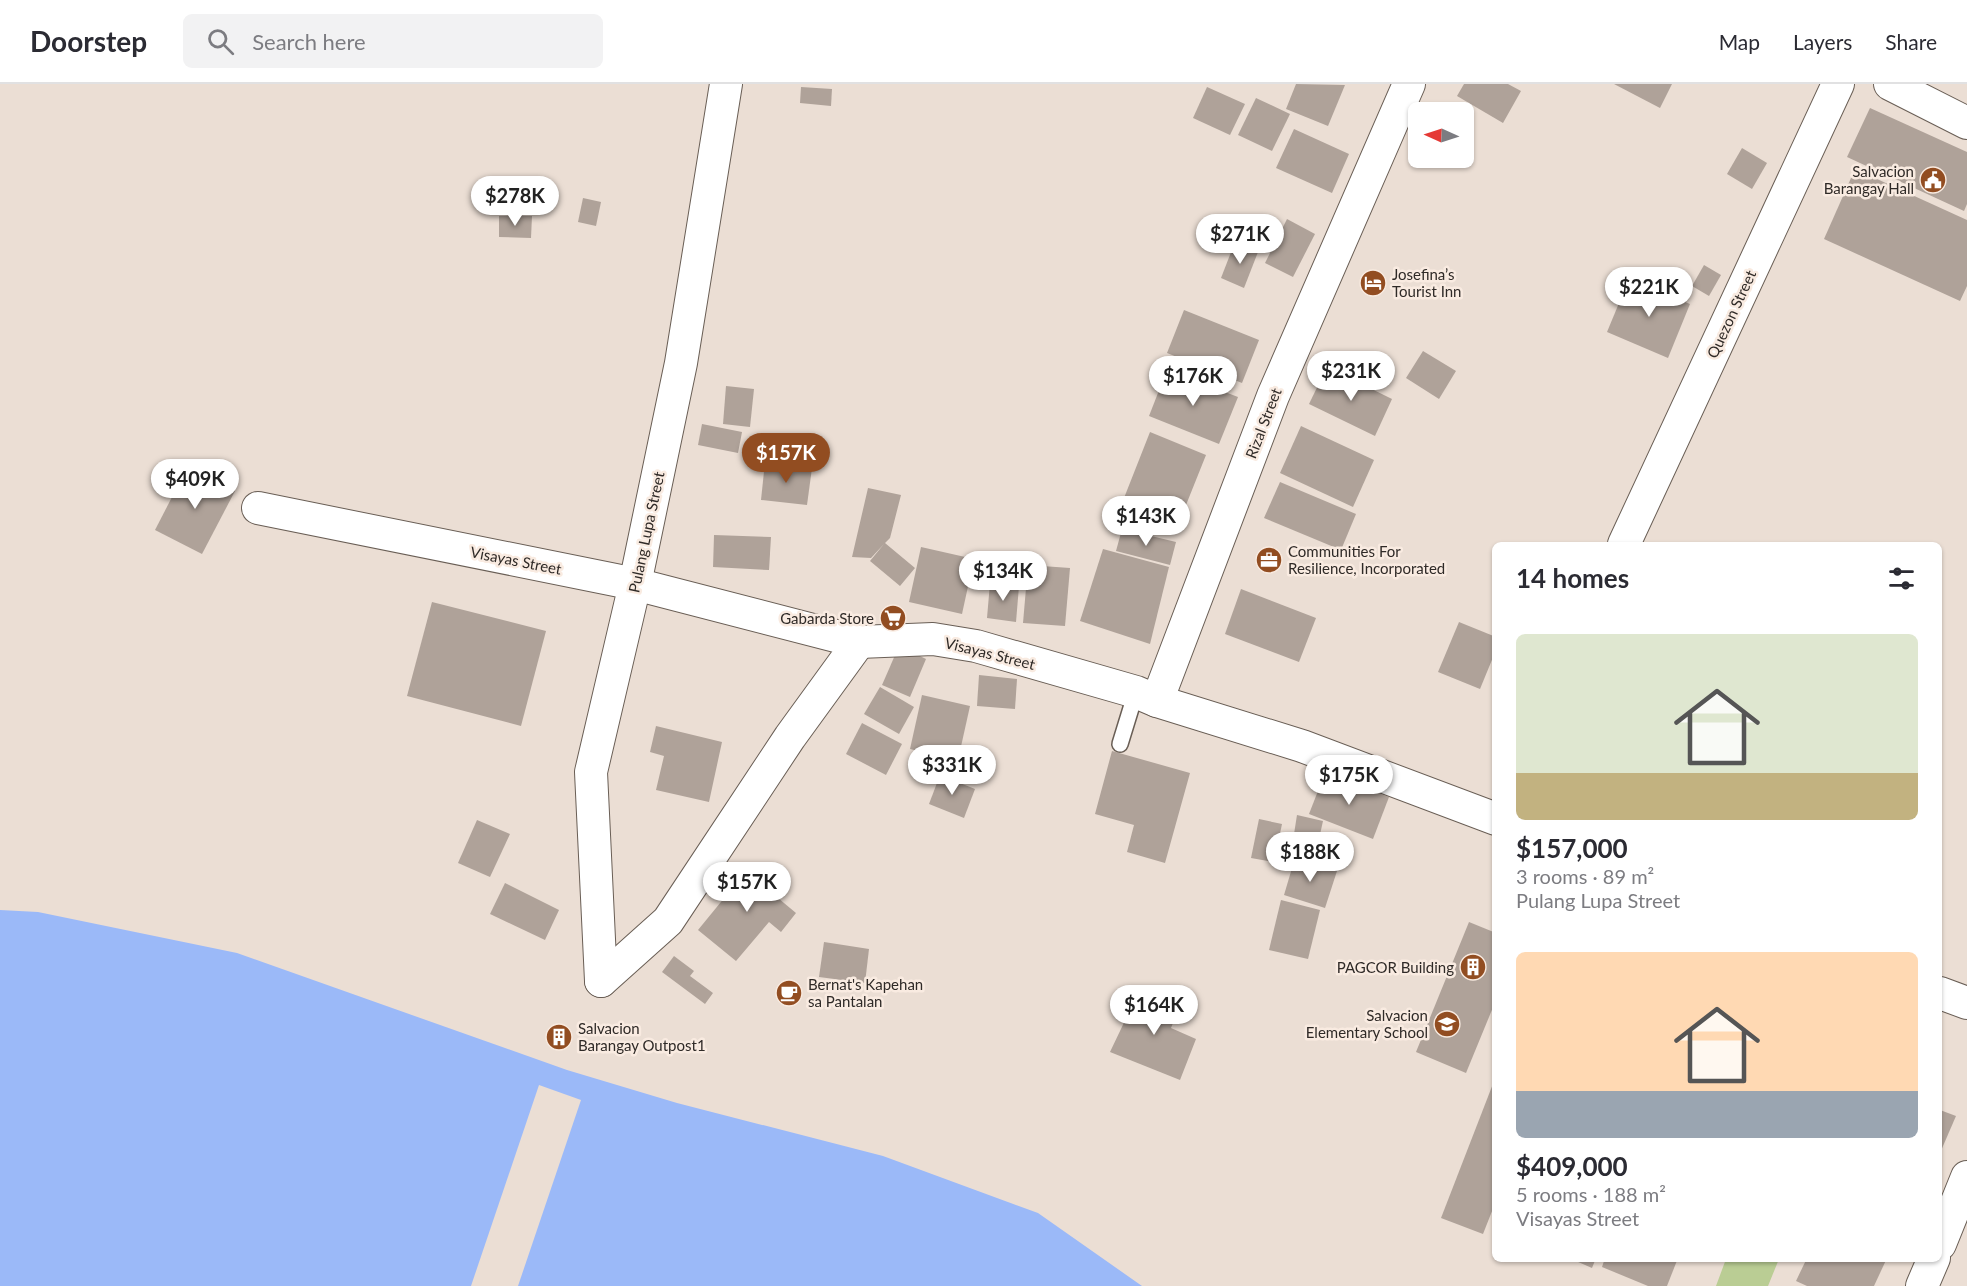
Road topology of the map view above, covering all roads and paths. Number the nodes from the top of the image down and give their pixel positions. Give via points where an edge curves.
1 (726, 84) edge
2 (1409, 84) edge
3 (1838, 84) edge
4 (1890, 84) edge
5 (1967, 123) edge
6 (258, 508) dead end
7 (1625, 542) edge
8 (636, 584) junction
9 (859, 642) junction
10 (1146, 697) junction
11 (1120, 744) dead end
12 (1492, 817) edge
13 (1942, 994) edge
14 (1967, 1004) edge
15 (1967, 1177) edge
16 (1942, 1239) edge
17 (1932, 1262) edge
18 (1922, 1286) edge

1 - 8 street, Pulang Lupa Street via 681,363
2 - 10 street, Rizal Street
3 - 7 street, Quezon Street
4 - 5 street
6 - 8 street, Visayas Street
8 - 9 street, Visayas Street
8 - 9 street, Pulang Lupa Street via 591,772 601,981 668,921 790,737
9 - 10 street, Visayas Street via 933,639 976,646
10 - 11 lane
10 - 12 street, Visayas Street via 1302,746
13 - 14 street
15 - 16 street
17 - 18 street

